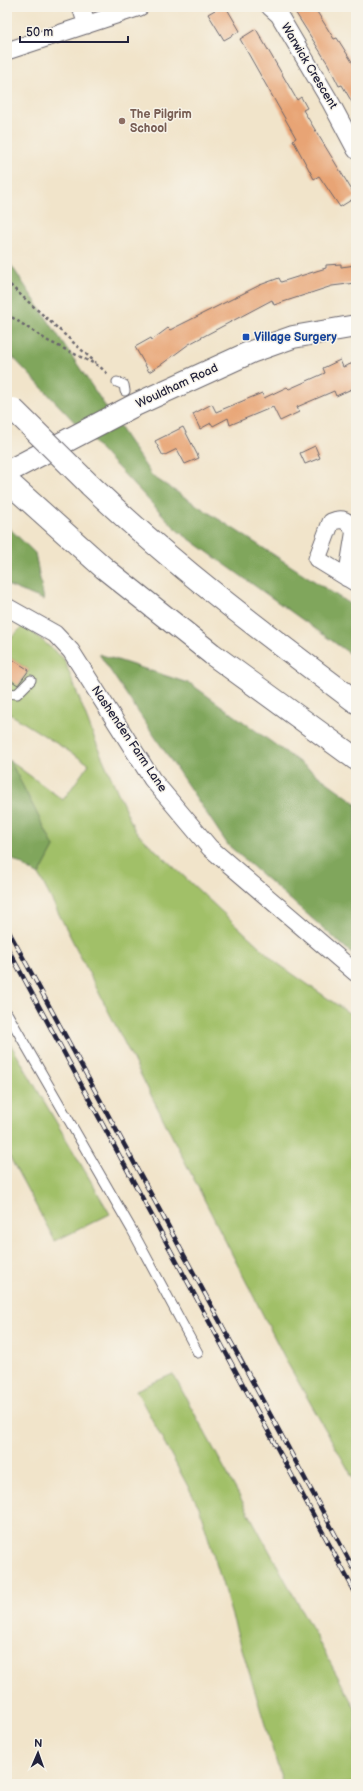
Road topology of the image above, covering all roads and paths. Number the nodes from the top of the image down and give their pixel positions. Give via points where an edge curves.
1 (81, 7) edge
2 (140, 7) edge
3 (270, 7) edge
4 (88, 25) junction
5 (7, 51) edge
6 (356, 150) edge
7 (7, 280) edge
8 (7, 314) edge
9 (356, 326) edge
10 (99, 366) junction
11 (116, 382) joint
12 (125, 391) dead end
13 (10, 406) edge
14 (7, 472) edge
15 (7, 481) edge
16 (7, 606) edge
17 (30, 680) dead end
18 (7, 693) edge
19 (356, 702) edge
20 (356, 759) edge
21 (356, 973) edge
22 (7, 1013) edge
23 (198, 1353) dead end

1 - 4 street
2 - 4 street
3 - 6 street, Warwick Crescent via 279,15 332,103
4 - 5 street
7 - 10 path
8 - 10 path via 48,341
9 - 14 main road, Wouldham Road via 293,337 251,352 135,405
10 - 11 path
11 - 12 lane via 124,385
13 - 19 main road, bridge via 90,485 171,559 247,621
15 - 20 main road via 104,568 206,649
16 - 21 street, Nashenden Farm Lane via 55,634 71,651 152,779 210,848
17 - 18 lane via 17,694
22 - 23 lane via 132,1230

